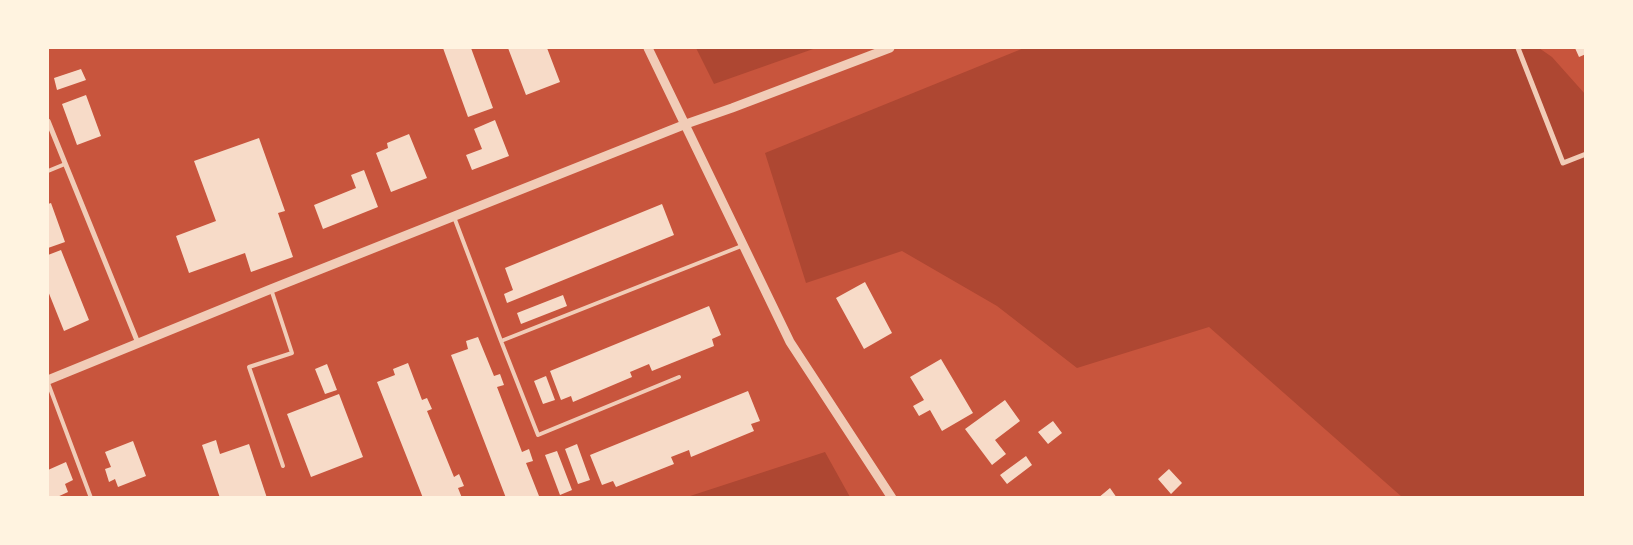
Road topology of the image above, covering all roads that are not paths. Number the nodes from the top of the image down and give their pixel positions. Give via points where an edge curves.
1 (648, 48) edge
2 (890, 48) edge
3 (1518, 48) edge
4 (48, 121) edge
5 (686, 124) junction
6 (1586, 154) edge
7 (65, 164) junction
8 (48, 171) edge
9 (454, 217) junction
10 (744, 245) junction
11 (271, 290) junction
12 (500, 341) junction
13 (138, 343) junction
14 (678, 377) dead end
15 (48, 382) edge
16 (283, 466) dead end
17 (91, 498) edge
18 (892, 498) edge

1 - 5 street
2 - 5 street
3 - 6 street via 1562,163
4 - 7 street
5 - 9 street
5 - 10 street
7 - 8 lane
7 - 13 street
9 - 11 street
9 - 12 lane
10 - 12 lane
10 - 18 street via 790,342
11 - 13 street
11 - 16 lane via 292,353 249,367
12 - 14 lane via 538,435
13 - 15 street
15 - 17 lane

